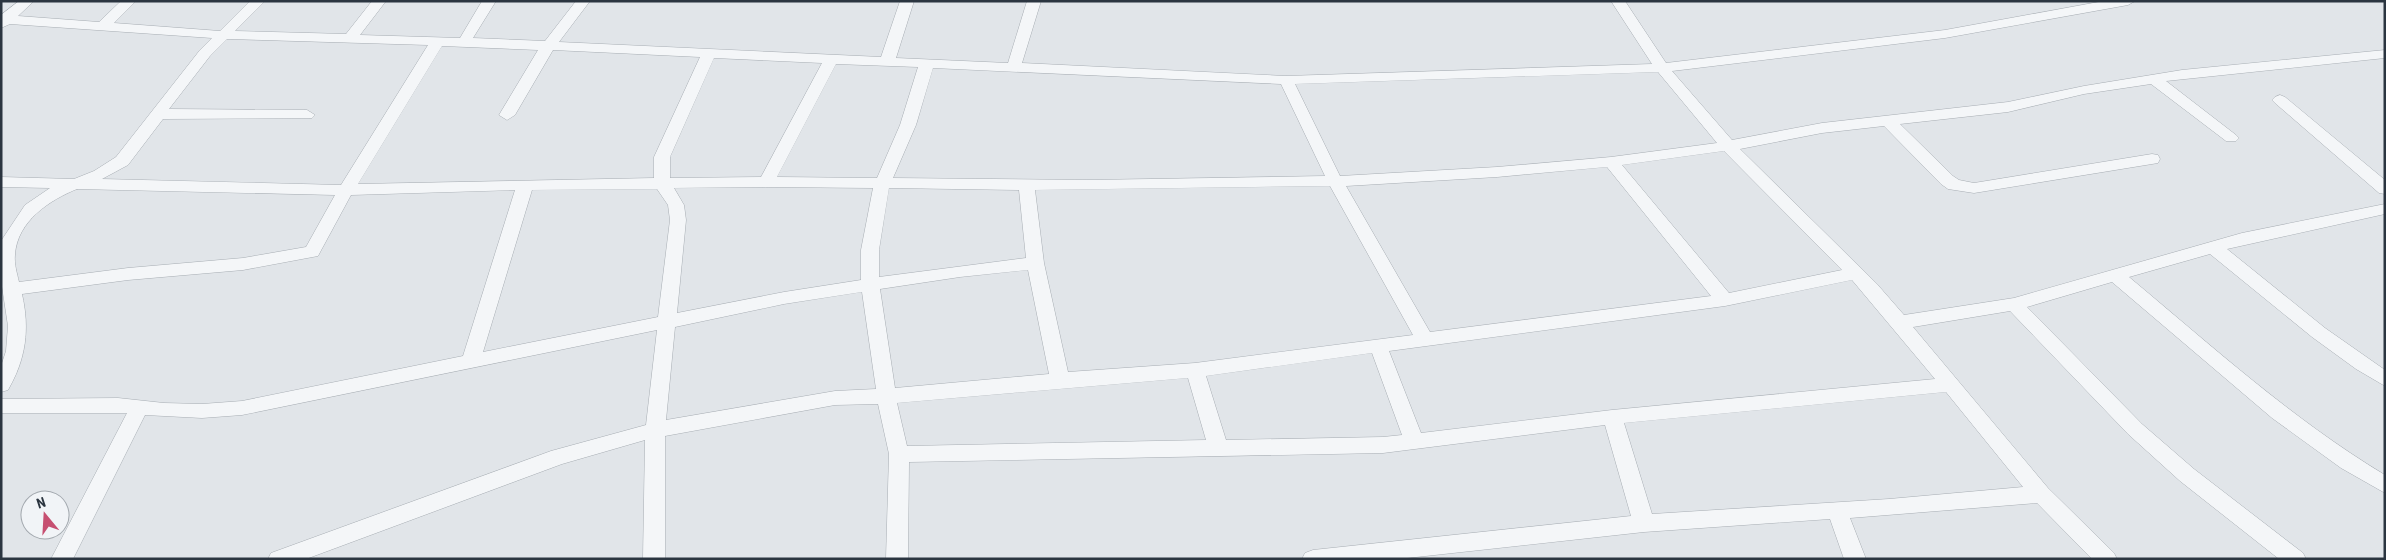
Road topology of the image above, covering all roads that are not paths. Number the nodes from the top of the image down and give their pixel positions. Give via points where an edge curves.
1 (27, 1) edge
2 (129, 1) edge
3 (258, 1) edge
4 (379, 1) edge
5 (489, 1) edge
6 (583, 1) edge
7 (907, 1) edge
8 (1034, 1) edge
9 (1618, 1) edge
10 (2128, 1) edge
11 (3, 21) edge
12 (104, 25) junction
13 (223, 35) junction
14 (350, 38) junction
15 (438, 41) junction
16 (464, 42) junction
17 (550, 46) junction
18 (709, 54) junction
19 (2385, 54) edge
20 (831, 59) junction
21 (887, 62) junction
22 (927, 63) junction
23 (1014, 67) junction
24 (1662, 68) junction
25 (2154, 79) junction
26 (1286, 80) junction
27 (2280, 100) dead end
28 (160, 114) junction
29 (308, 115) dead end
30 (507, 115) dead end
31 (1887, 120) junction
32 (2231, 138) dead end
33 (1728, 146) junction
34 (2152, 160) dead end
35 (1612, 162) junction
36 (1, 182) edge
37 (766, 182) junction
38 (1335, 182) junction
39 (83, 183) junction
40 (662, 183) junction
41 (525, 184) junction
42 (882, 184) junction
43 (1026, 184) junction
44 (2385, 189) edge
45 (346, 190) junction
46 (2385, 209) edge
47 (2213, 247) junction
48 (4, 252) edge
49 (1036, 263) junction
50 (1856, 273) junction
51 (2115, 275) junction
52 (870, 283) junction
53 (12, 289) junction
54 (1725, 300) junction
55 (2014, 304) junction
56 (667, 321) junction
57 (1901, 322) junction
58 (1425, 340) junction
59 (1378, 346) junction
60 (470, 363) junction
61 (1194, 370) junction
62 (2385, 379) edge
63 (1060, 380) junction
64 (1952, 384) junction
65 (1, 385) edge
66 (886, 395) junction
67 (1, 406) edge
68 (140, 407) junction
69 (1612, 417) junction
70 (655, 430) junction
71 (1415, 442) junction
72 (1218, 448) junction
73 (899, 454) junction
74 (2385, 486) edge
75 (2041, 494) junction
76 (1837, 510) junction
77 (1644, 524) junction
78 (62, 559) edge
79 (279, 559) edge
80 (654, 559) edge
81 (897, 559) edge
82 (1312, 559) edge
83 (1855, 559) edge
84 (2106, 559) edge
85 (2295, 559) edge

1 - 11 street
2 - 12 street
3 - 13 street
4 - 14 street
5 - 16 street
6 - 17 street
7 - 21 street
8 - 23 street
9 - 24 street
10 - 24 street via 1945,34
11 - 12 street
12 - 13 street
13 - 14 street
13 - 28 street via 195,65
14 - 15 street
15 - 16 street
15 - 45 street
16 - 17 street
17 - 18 street
17 - 30 street via 538,60
18 - 20 street
18 - 40 street via 662,157
19 - 25 street
20 - 21 street
20 - 37 street
21 - 22 street
22 - 23 street
22 - 42 street via 908,126
23 - 26 street
24 - 26 street
24 - 33 street
25 - 31 street via 2008,107
25 - 32 street
26 - 38 street
27 - 44 street
28 - 29 street
28 - 39 street via 122,161
31 - 33 street via 1822,128
31 - 34 street via 1947,180 1963,188
33 - 35 street
33 - 50 street
35 - 38 street
35 - 54 street
36 - 39 street
37 - 40 street
37 - 42 street
38 - 43 street
38 - 58 street
39 - 45 street
39 - 48 street via 52,194 33,208 20,222
40 - 41 street
40 - 56 street via 678,212
41 - 45 street
41 - 60 street
42 - 43 street
42 - 52 street via 870,250
43 - 49 street
45 - 53 street via 315,248 305,254 243,264
46 - 47 street
47 - 51 street
47 - 62 street via 2354,360
48 - 53 street
49 - 52 street
49 - 63 street
50 - 54 street
50 - 57 street
51 - 55 street
51 - 74 street via 2295,427
52 - 56 street
52 - 66 street
53 - 65 street via 19,330 14,360
54 - 58 street
55 - 57 street
55 - 85 street via 2134,429
56 - 60 street
56 - 70 street
57 - 64 street
58 - 59 street
59 - 61 street
59 - 71 street
60 - 68 street via 242,408 202,411
61 - 63 street
61 - 72 street
63 - 66 street
64 - 69 street
64 - 75 street
66 - 70 street via 835,398
66 - 73 street
67 - 68 street
68 - 78 street
69 - 71 street
69 - 77 street
70 - 79 street via 531,466
70 - 80 street
71 - 72 street
72 - 73 street
73 - 81 street
75 - 76 street
75 - 84 street
76 - 77 street
76 - 83 street
77 - 82 street

